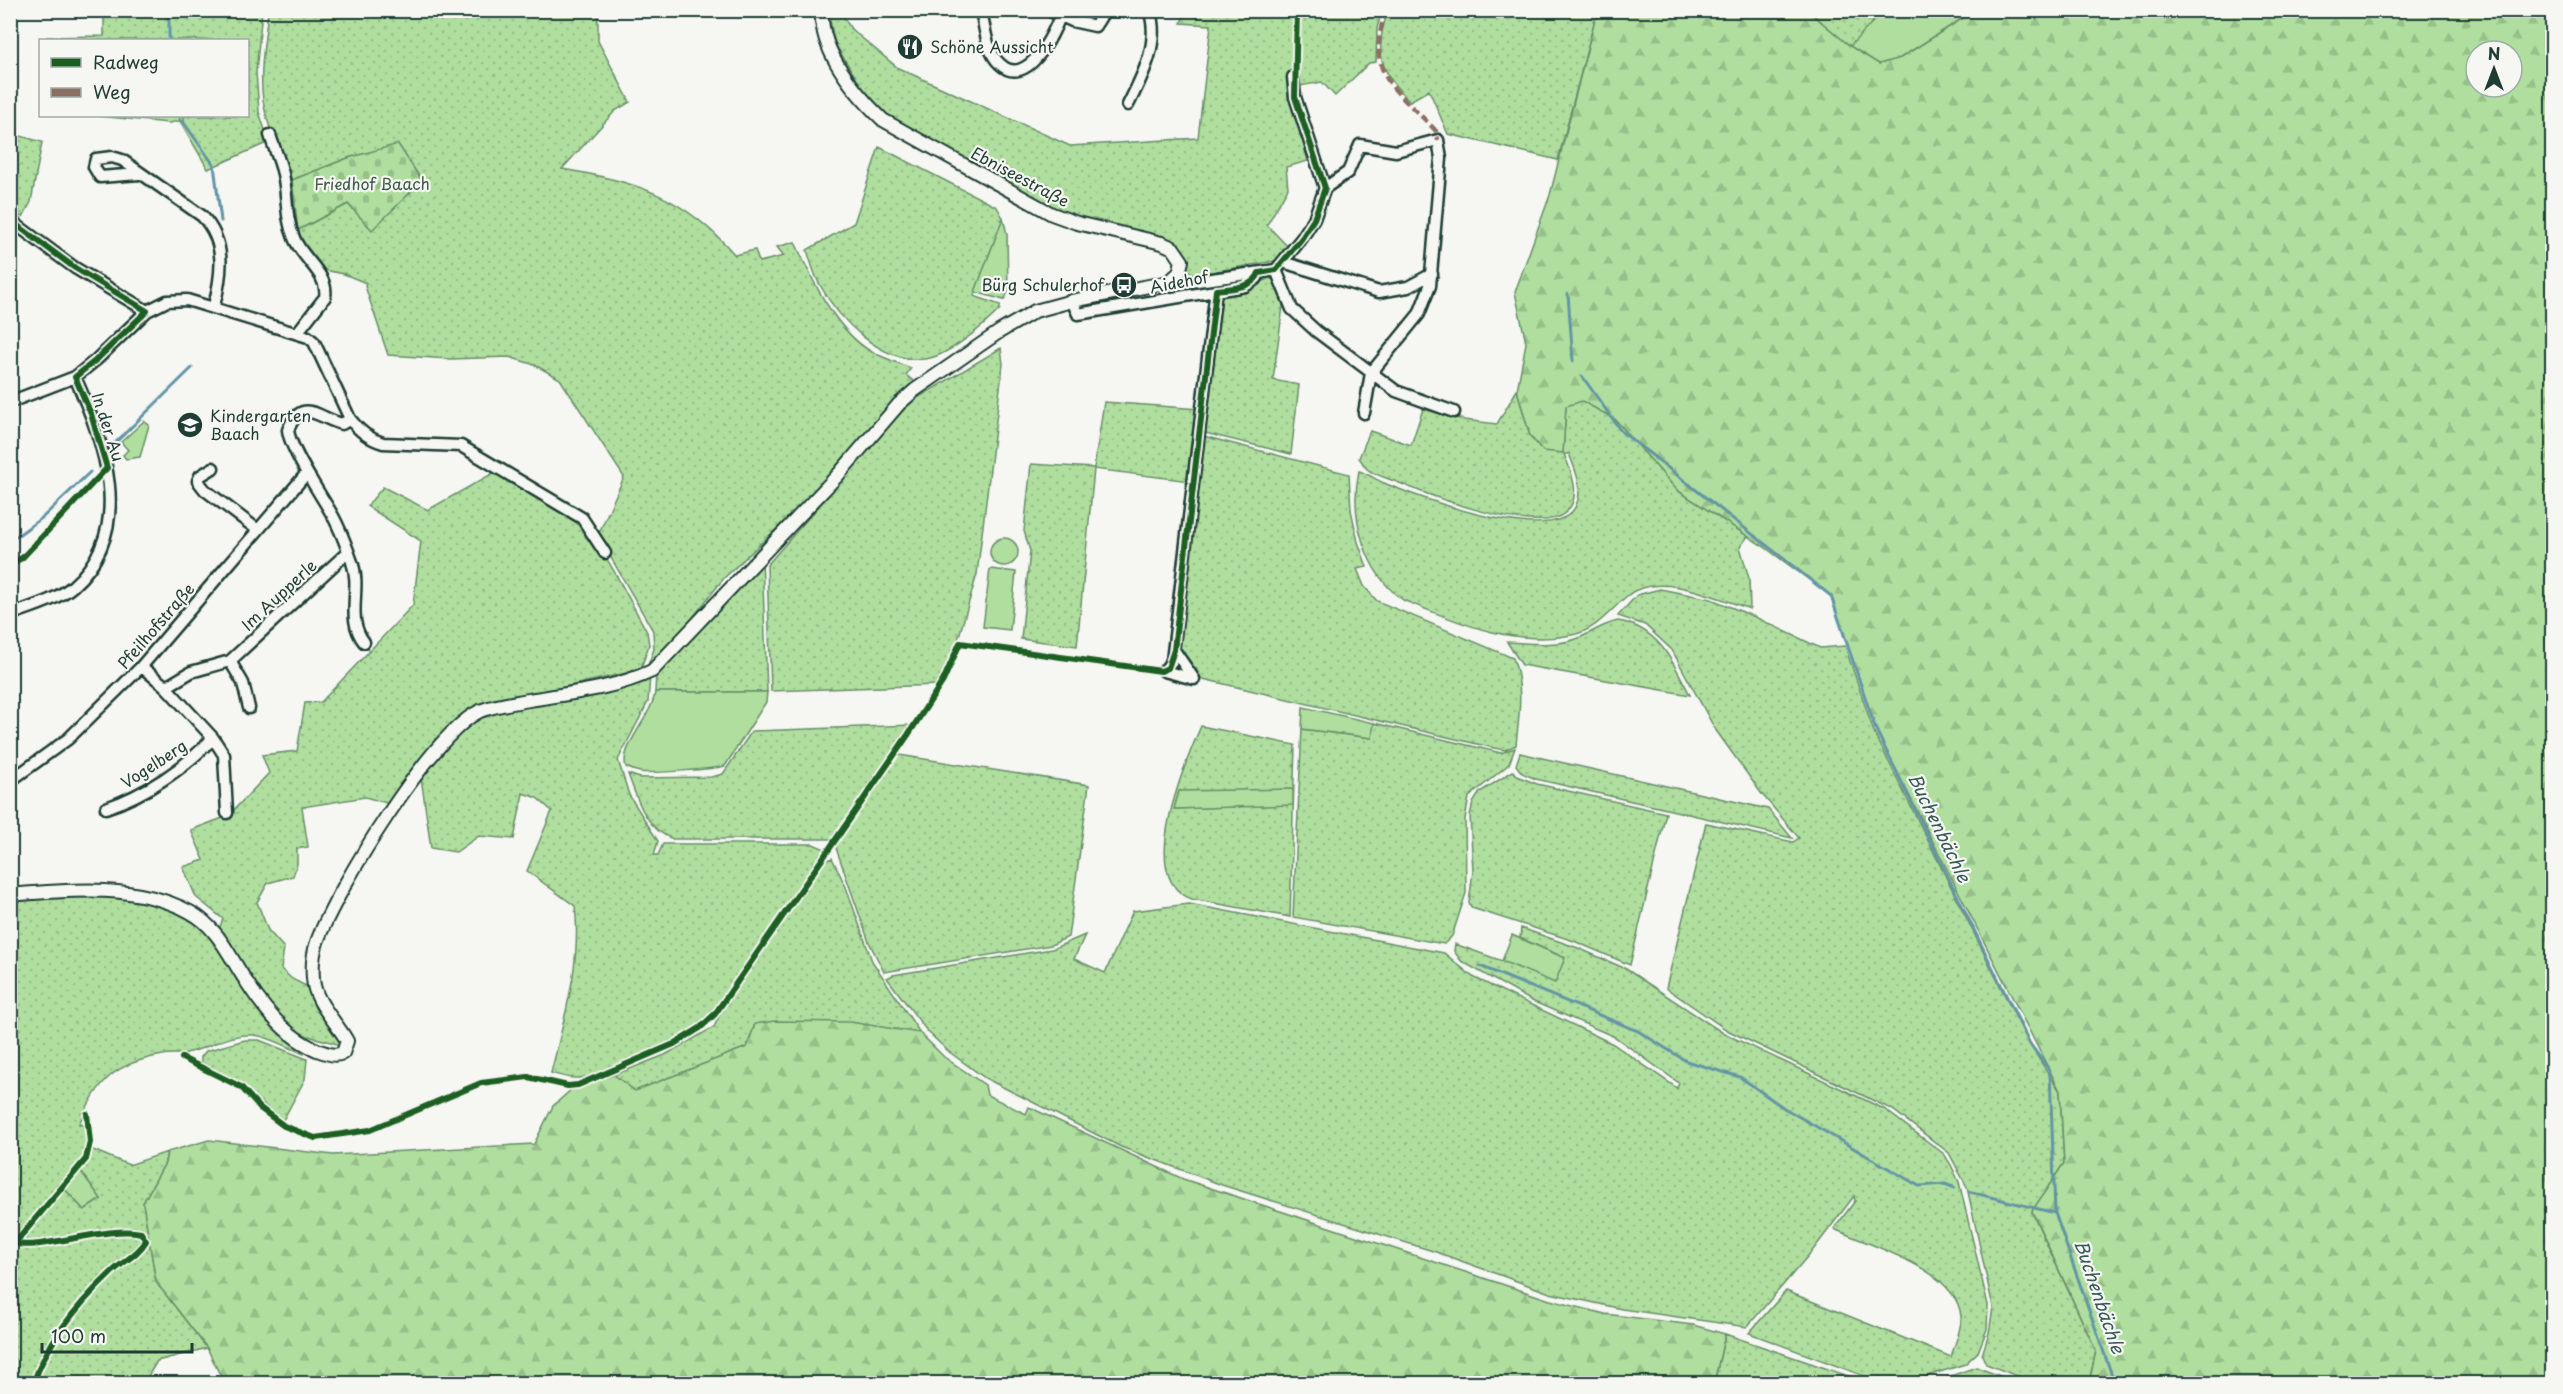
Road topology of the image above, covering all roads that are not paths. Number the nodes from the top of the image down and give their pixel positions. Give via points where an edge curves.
1 (822, 10) edge
2 (981, 10) edge
3 (1048, 10) edge
4 (1105, 10) edge
5 (1149, 10) edge
6 (1060, 16) junction
7 (1293, 77) dead end
8 (1128, 105) dead end
9 (270, 135) dead end
10 (139, 174) dead end
11 (1325, 188) junction
12 (12, 223) edge
13 (1279, 266) junction
14 (1259, 273) junction
15 (1432, 274) junction
16 (1176, 278) junction
17 (1215, 290) junction
18 (1072, 301) junction
19 (214, 306) junction
20 (147, 311) junction
21 (297, 333) junction
22 (1371, 374) junction
23 (75, 377) junction
24 (10, 402) edge
25 (1454, 412) dead end
26 (1364, 413) dead end
27 (350, 419) junction
28 (213, 468) dead end
29 (307, 473) junction
30 (258, 530) junction
31 (348, 552) junction
32 (605, 553) dead end
33 (10, 615) edge
34 (364, 642) dead end
35 (1174, 650) dead end
36 (230, 661) junction
37 (142, 667) junction
38 (166, 687) junction
39 (249, 708) dead end
40 (213, 738) junction
41 (10, 781) edge
42 (106, 808) dead end
43 (227, 813) dead end
44 (10, 895) edge

1 - 16 street, Ebniseestraße via 832,54 883,120 1052,214 1173,248 1182,261
2 - 6 street via 993,54 1001,65 1021,70 1048,42
3 - 6 street
4 - 6 street via 1095,26
5 - 8 street via 1154,30 1150,49
7 - 11 street via 1295,97
9 - 21 street via 283,174 294,238 321,276 326,290 325,297
10 - 19 street via 202,216 217,236 220,281
11 - 13 street via 1314,219
11 - 15 street via 1348,172 1360,145 1396,152 1438,140
12 - 20 street via 75,268
13 - 14 street
13 - 15 street via 1379,292 1408,287
13 - 22 street via 1292,309
14 - 16 street via 1190,282
14 - 17 street, Aidehof via 1245,286
15 - 22 street via 1419,314
16 - 18 street
17 - 18 street, Aidehof via 1078,314
17 - 35 street
18 - 44 street via 1021,318 898,404 838,475 652,671 622,684 482,710 449,733 384,821 317,943 314,987 346,1041 343,1053 334,1055 312,1048 285,1029 246,981 216,933 188,911 163,900 99,891
19 - 20 street via 188,300 167,301
19 - 21 street
20 - 23 street
21 - 27 street via 314,342
22 - 25 street via 1409,398
22 - 26 street
23 - 24 street
23 - 33 street, In der Au via 106,464 110,502 104,546 71,588
27 - 29 street via 342,424 304,411 292,419 288,438
27 - 32 street via 358,430 383,443 461,446 582,518
28 - 30 street via 198,481
29 - 30 street, Pfeilhofstraße
29 - 31 street via 336,522
30 - 37 street, Pfeilhofstraße
31 - 34 street via 353,567 353,620
31 - 36 street, Im Aupperle
36 - 38 street, Im Aupperle via 191,672
36 - 39 street via 243,682
37 - 38 street, Vogelberg
37 - 41 street, Pfeilhofstraße via 68,739
38 - 40 street, Vogelberg
40 - 42 street, Vogelberg via 162,779
40 - 43 street, Vogelberg via 224,755

